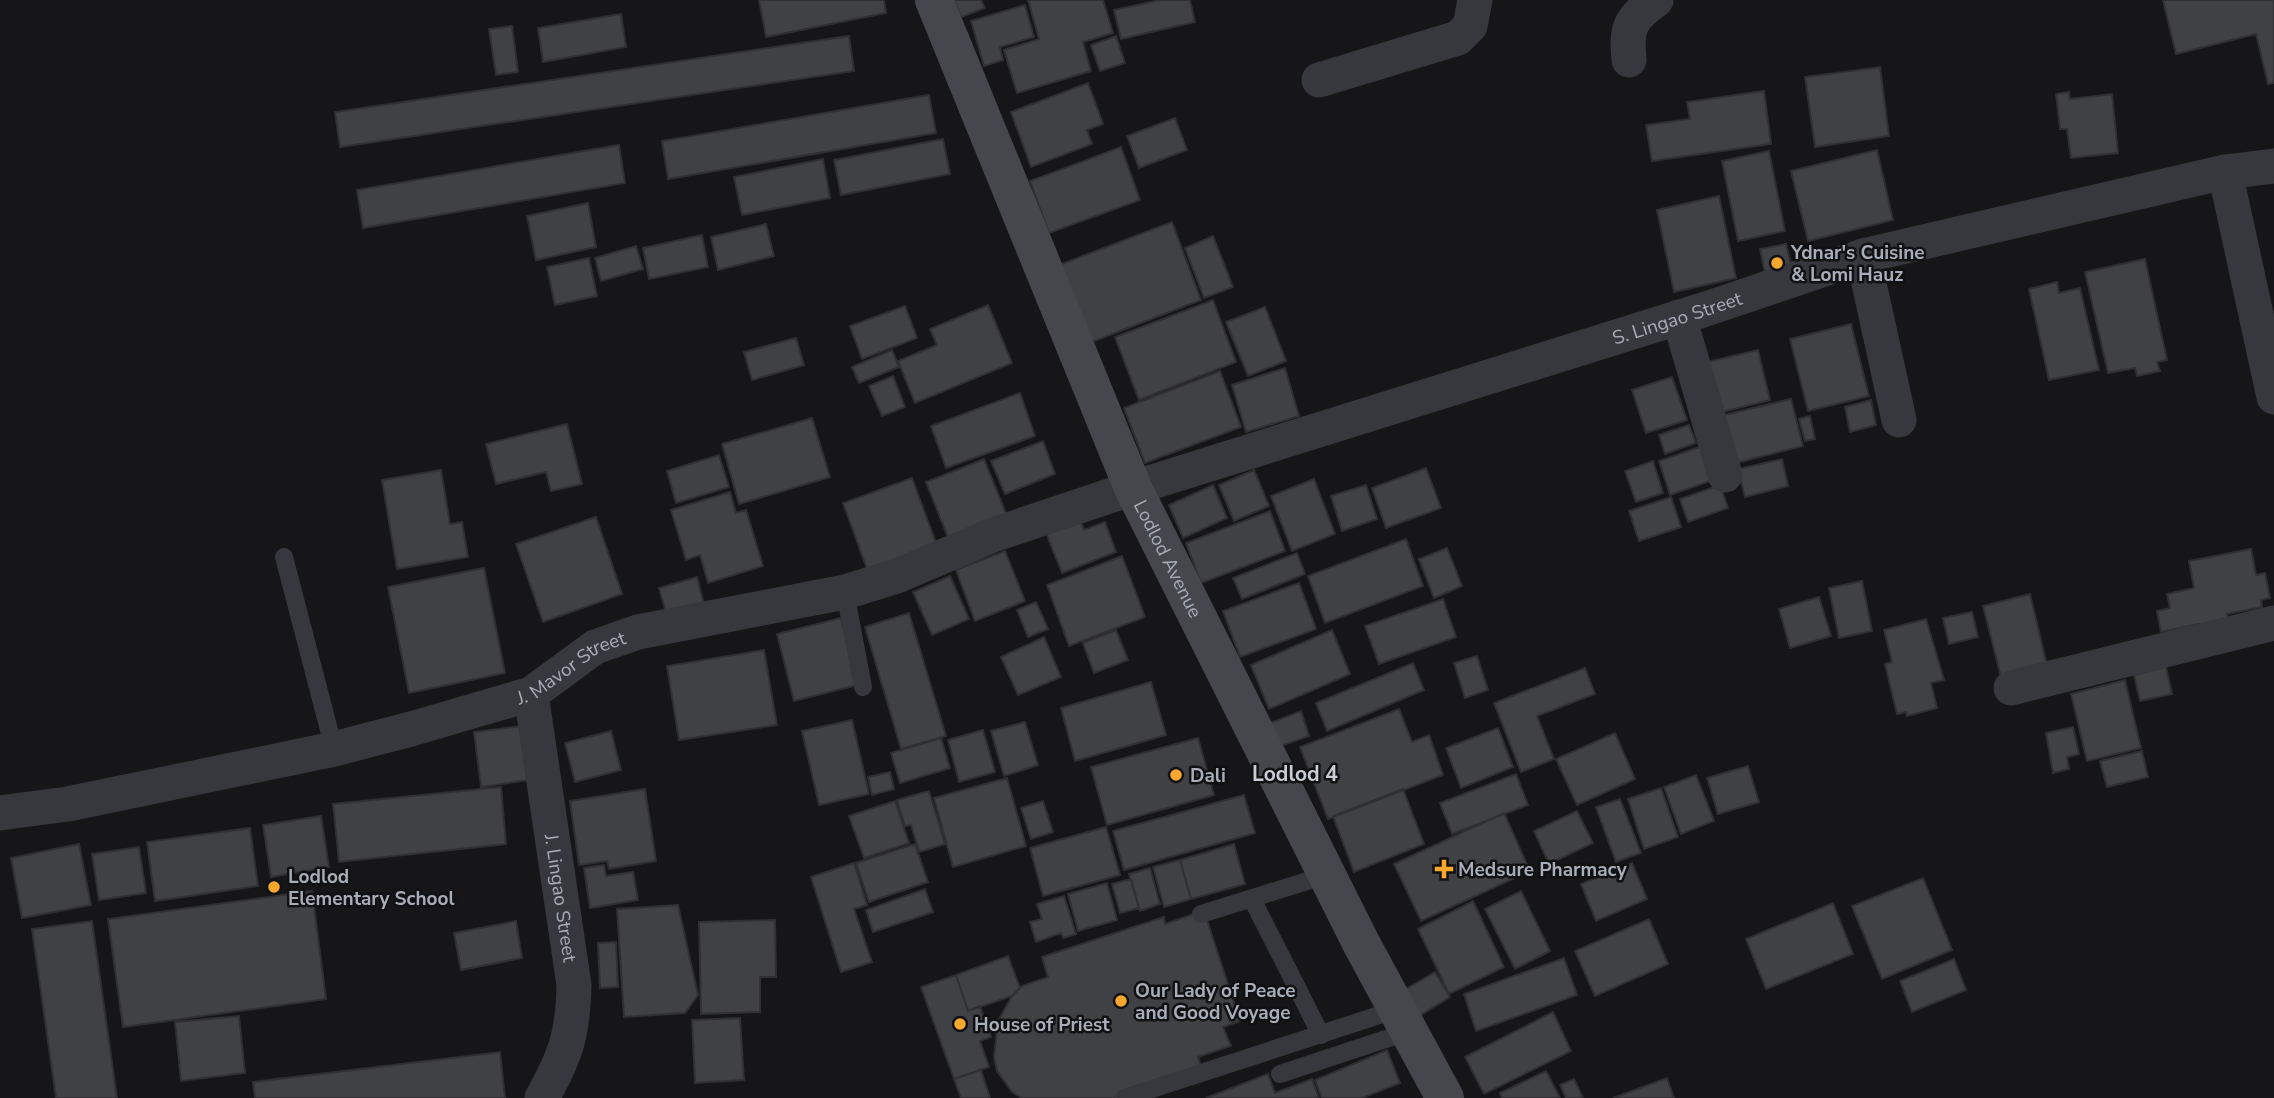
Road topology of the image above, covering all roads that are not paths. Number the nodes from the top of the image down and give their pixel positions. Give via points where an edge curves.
1 (933, 0) edge
2 (1475, 0) edge
3 (1656, 0) edge
4 (1629, 60) dead end
5 (1319, 80) dead end
6 (2274, 166) edge
7 (2225, 172) junction
8 (1863, 256) junction
9 (1679, 317) junction
10 (2271, 362) edge
11 (2274, 397) edge
12 (1899, 420) dead end
13 (1726, 475) dead end
14 (1133, 488) junction
15 (284, 557) dead end
16 (845, 592) junction
17 (2274, 623) edge
18 (863, 687) dead end
19 (2011, 688) dead end
20 (531, 694) junction
21 (334, 749) junction
22 (0, 813) edge
23 (1327, 875) junction
24 (1252, 898) junction
25 (1202, 914) dead end
26 (1404, 1020) junction
27 (1321, 1035) junction
28 (1280, 1074) dead end
29 (542, 1098) edge
30 (1124, 1098) edge
31 (1445, 1098) edge

1 - 14 main road, Lodlod Avenue
2 - 5 street via 1470,26 1458,38
3 - 4 street via 1632,22 1627,37
6 - 7 street, S. Lingao Street
7 - 8 street, S. Lingao Street
7 - 10 street
8 - 9 street, S. Lingao Street
8 - 12 street
9 - 13 street
9 - 14 street, S. Lingao Street
10 - 11 street
14 - 16 street, J. Mavor Street
14 - 23 main road, Lodlod Avenue
15 - 21 lane
16 - 18 lane
16 - 20 street, J. Mavor Street via 638,632 595,647
17 - 19 street
20 - 21 street, J. Mavor Street
20 - 29 street, J. Lingao Street via 575,985 565,1054
21 - 22 street, J. Mavor Street via 68,804
23 - 24 lane
23 - 26 main road, Lodlod Avenue
24 - 25 lane
24 - 27 lane
26 - 27 lane
26 - 28 lane
26 - 31 main road, Lodlod Avenue
27 - 30 lane

